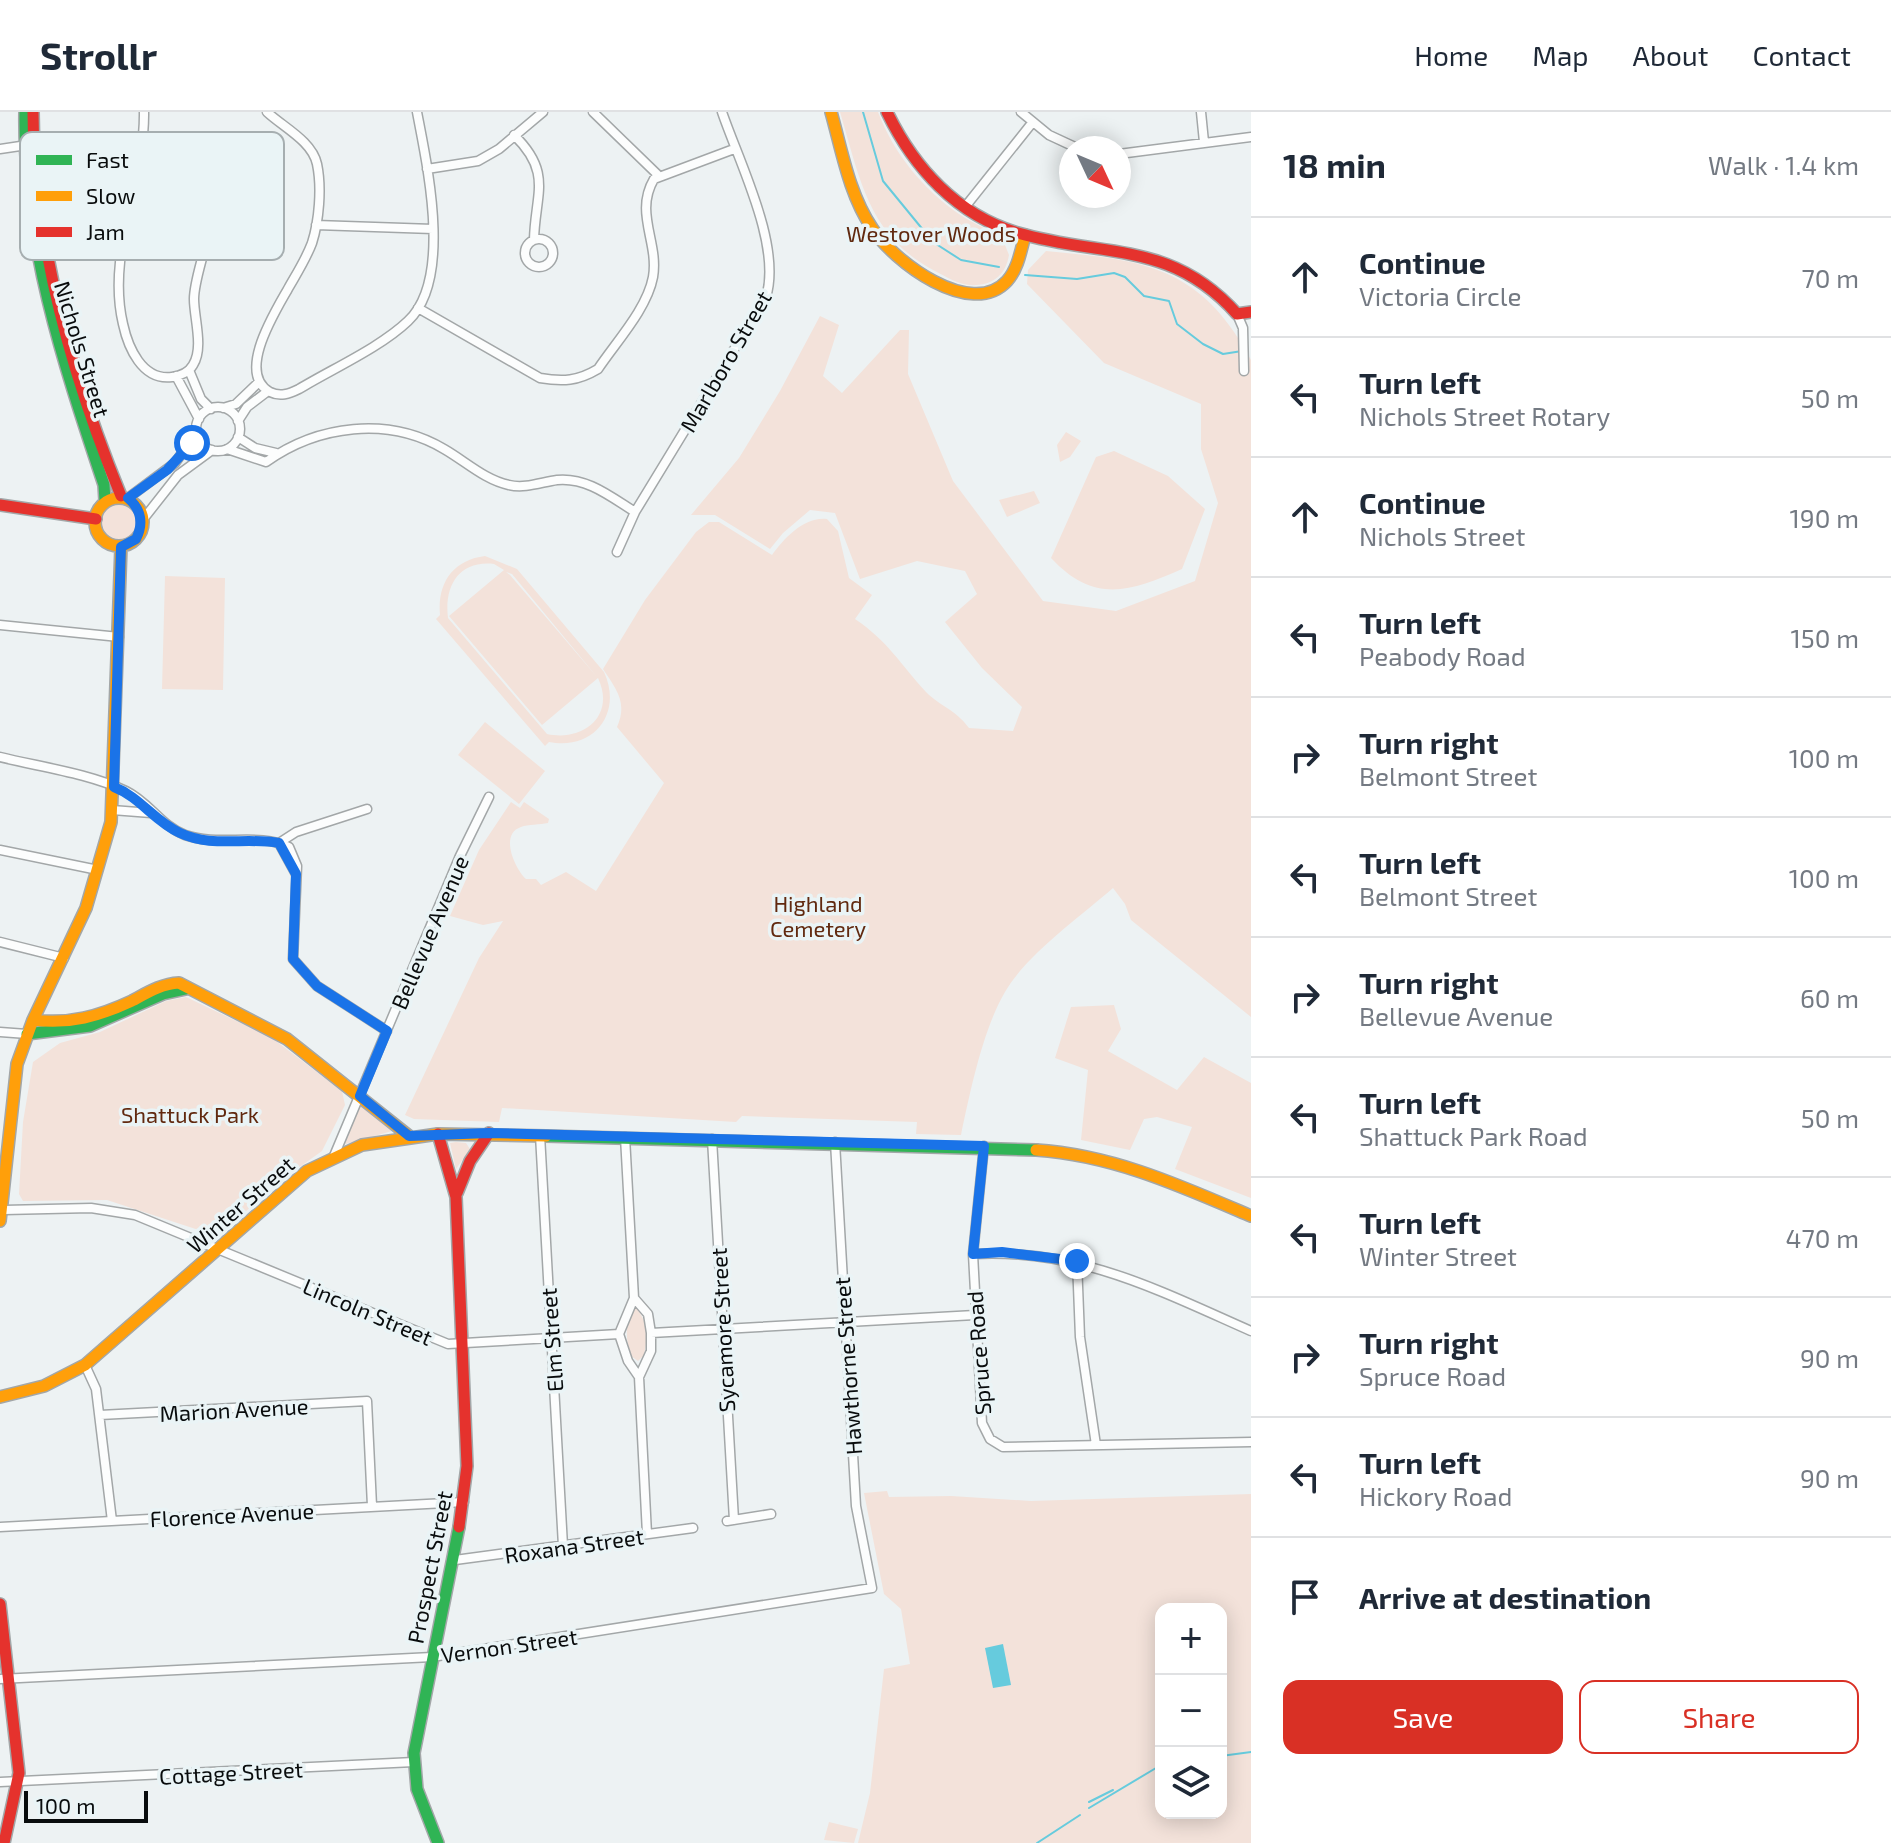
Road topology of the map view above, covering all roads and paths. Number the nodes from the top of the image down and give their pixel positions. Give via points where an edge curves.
1 (25, 112) edge
2 (33, 112) edge
3 (144, 112) edge
4 (267, 112) edge
5 (417, 112) edge
6 (543, 112) edge
7 (593, 112) edge
8 (722, 112) edge
9 (831, 112) edge
10 (887, 112) edge
11 (1021, 112) edge
12 (1201, 112) edge
13 (1032, 123) junction
14 (27, 132) edge
15 (31, 132) edge
16 (142, 132) edge
17 (514, 135) junction
18 (1251, 137) edge
19 (1059, 138) edge
20 (1204, 142) junction
21 (20, 146) edge
22 (0, 149) edge
23 (734, 149) junction
24 (1131, 152) edge
25 (427, 169) junction
26 (658, 175) junction
27 (965, 207) junction
28 (316, 225) junction
29 (433, 229) junction
30 (1025, 235) junction
31 (534, 240) dead end
32 (38, 260) edge
33 (123, 260) edge
34 (202, 260) edge
35 (418, 308) junction
36 (1251, 312) edge
37 (1237, 314) junction
38 (59, 330) junction
39 (1244, 367) dead end
40 (189, 370) junction
41 (176, 376) junction
42 (263, 386) junction
43 (223, 408) junction
44 (211, 409) junction
45 (199, 419) junction
46 (238, 421) junction
47 (196, 432) junction
48 (238, 437) junction
49 (227, 449) junction
50 (212, 450) junction
51 (276, 453) junction
52 (124, 497) junction
53 (105, 501) junction
54 (0, 505) edge
55 (635, 512) junction
56 (96, 519) junction
57 (141, 522) junction
58 (121, 547) junction
59 (617, 552) dead end
60 (0, 625) edge
61 (119, 637) junction
62 (0, 757) edge
63 (114, 787) junction
64 (489, 797) dead end
65 (367, 809) dead end
66 (112, 810) junction
67 (151, 813) junction
68 (279, 843) junction
69 (0, 850) edge
70 (98, 870) junction
71 (0, 942) edge
72 (64, 958) junction
73 (138, 1002) junction
74 (33, 1020) junction
75 (387, 1031) junction
76 (0, 1032) edge
77 (27, 1034) junction
78 (360, 1096) junction
79 (5, 1121) edge
80 (489, 1133) junction
81 (438, 1134) junction
82 (540, 1135) junction
83 (409, 1136) junction
84 (625, 1137) junction
85 (712, 1139) junction
86 (835, 1142) junction
87 (984, 1146) junction
88 (334, 1156) junction
89 (456, 1197) junction
90 (1, 1209) edge
91 (1251, 1216) edge
92 (219, 1249) junction
93 (973, 1254) junction
94 (1077, 1261) junction
95 (634, 1298) junction
96 (975, 1315) junction
97 (844, 1322) junction
98 (723, 1329) junction
99 (1251, 1331) edge
100 (651, 1333) junction
101 (619, 1334) junction
102 (550, 1339) junction
103 (462, 1345) junction
104 (85, 1365) junction
105 (639, 1377) junction
106 (0, 1397) edge
107 (100, 1415) junction
108 (1251, 1442) edge
109 (1096, 1445) junction
110 (465, 1502) junction
111 (372, 1506) junction
112 (771, 1514) dead end
113 (112, 1521) junction
114 (0, 1527) edge
115 (693, 1528) dead end
116 (647, 1534) junction
117 (563, 1546) junction
118 (455, 1560) junction
119 (872, 1588) joint
120 (0, 1604) edge
121 (432, 1657) junction
122 (4, 1679) edge
123 (414, 1762) junction
124 (0, 1782) edge
125 (18, 1782) junction
126 (4, 1843) edge
127 (438, 1843) edge

1 - 14 street, Nichols Street
2 - 15 street, Nichols Street
3 - 16 street
4 - 28 street via 316,159
5 - 25 street
6 - 17 street
7 - 26 street
8 - 23 street, Marlboro Street
9 - 30 street via 865,217 880,241 905,264 962,293 987,293 1010,278
10 - 27 street via 919,166
11 - 13 street
12 - 20 street
13 - 19 street
13 - 27 street
17 - 25 street via 478,161
17 - 31 street via 540,175
18 - 20 street
20 - 24 street
21 - 22 street
23 - 26 street
23 - 55 street, Marlboro Street via 764,233 771,283
25 - 29 street
26 - 35 street via 644,203 653,261 650,285 598,369 584,377 563,382 540,378
27 - 30 street
28 - 29 street
28 - 42 street via 307,256 261,342 256,365
29 - 35 street
30 - 37 street via 1152,258 1207,284
32 - 38 street, Nichols Street
33 - 41 street via 121,316 131,350 157,375
34 - 40 street via 194,297 197,350
35 - 42 street via 399,328 299,389 283,395
36 - 37 street
37 - 39 street via 1243,326
38 - 52 street, Nichols Street
38 - 53 street, Nichols Street
40 - 41 street
40 - 44 street
41 - 45 street
42 - 43 street
42 - 46 street
43 - 44 street
43 - 46 street
44 - 45 street
45 - 47 street
46 - 48 street
47 - 50 street
47 - 52 street via 175,463
48 - 49 street
48 - 51 street
49 - 50 street
49 - 51 street via 266,462
50 - 57 street via 178,475
51 - 55 street via 336,433 397,430 431,442 507,485 585,482
52 - 53 street
52 - 57 street via 138,509
53 - 56 street
54 - 56 street
55 - 59 street, Marlboro Street
56 - 58 street via 105,541
57 - 58 street via 136,539
58 - 61 street
60 - 61 street
61 - 63 street
62 - 63 street
63 - 66 street
63 - 67 street via 136,797
64 - 75 street, Bellevue Avenue
65 - 68 street via 296,832
66 - 67 street
66 - 70 street
67 - 68 street via 197,839
68 - 75 street via 296,874 293,959 317,986
69 - 70 street
70 - 72 street
71 - 72 street
72 - 74 street
73 - 74 street via 75,1022
73 - 77 street via 79,1030
73 - 78 street via 169,991 194,990 287,1039
74 - 77 street
75 - 78 street, Bellevue Avenue
76 - 77 street
77 - 79 street
78 - 83 street
78 - 88 street, Bellevue Avenue
79 - 90 street
80 - 81 street, Winter Street
80 - 82 street, Winter Street
80 - 89 street, Prospect Street via 463,1174
81 - 83 street, Winter Street
81 - 89 street, Prospect Street
82 - 84 street, Winter Street
82 - 102 street, Elm Street
83 - 88 street, Winter Street
84 - 85 street, Winter Street
84 - 95 street
85 - 86 street, Winter Street
85 - 98 street, Sycamore Street
86 - 87 street, Winter Street
86 - 97 street, Hawthorne Street
87 - 91 street, Winter Street via 1107,1160
87 - 93 street, Spruce Road
88 - 92 street, Winter Street via 292,1183
89 - 103 street, Prospect Street
90 - 92 street, Lincoln Street via 106,1209
92 - 103 street, Lincoln Street via 442,1342
92 - 104 street, Winter Street
93 - 94 street
93 - 96 street, Spruce Road
94 - 99 street
94 - 109 street via 1080,1337
95 - 100 street via 648,1314
95 - 101 street
96 - 97 street
96 - 109 street, Spruce Road via 982,1423 990,1439 1003,1447
97 - 98 street
97 - 119 street, Hawthorne Street via 856,1506
98 - 100 street
98 - 112 street, Sycamore Street via 730,1521
100 - 105 street via 651,1351
101 - 102 street, Lincoln Street
101 - 105 street
102 - 103 street, Lincoln Street
102 - 117 street, Elm Street
103 - 110 street, Prospect Street
104 - 106 street, Winter Street via 44,1386
104 - 107 street
105 - 116 street
107 - 111 street, Marion Avenue via 367,1401
107 - 113 street
108 - 109 street, Spruce Road
110 - 111 street, Florence Avenue
110 - 118 street, Prospect Street
111 - 113 street, Florence Avenue
113 - 114 street, Florence Avenue
115 - 116 street, Roxana Street
116 - 117 street, Roxana Street
117 - 118 street, Roxana Street
118 - 121 street, Prospect Street
119 - 121 street, Vernon Street
120 - 122 street
121 - 122 street, Vernon Street
121 - 123 street, Prospect Street
122 - 125 street
123 - 125 street, Cottage Street
123 - 127 street, Prospect Street via 420,1801
124 - 125 street, Cottage Street
125 - 126 street

